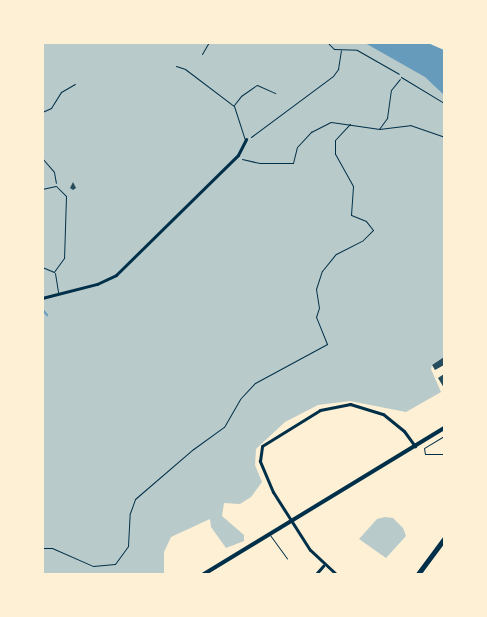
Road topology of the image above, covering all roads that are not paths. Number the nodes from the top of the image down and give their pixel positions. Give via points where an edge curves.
1 (176, 66) dead end
2 (401, 77) road end
3 (274, 93) dead end
4 (444, 103) edge
5 (234, 106) junction
6 (246, 139) joint
7 (42, 189) edge
8 (42, 267) edge
9 (54, 272) junction
10 (58, 294) junction
11 (42, 298) edge
12 (444, 428) edge
13 (416, 446) junction
14 (292, 520) junction
15 (269, 534) junction
16 (444, 539) edge
17 (287, 558) dead end
18 (323, 566) junction
19 (204, 574) edge
20 (316, 574) edge
21 (336, 574) edge
22 (418, 574) edge

1 - 5 lane via 185,69
2 - 4 lane
3 - 5 lane via 257,85 241,96
5 - 6 lane
6 - 10 street via 238,155 116,275 97,284
7 - 9 lane via 56,186 66,200 64,258
8 - 9 lane
9 - 10 lane
10 - 11 street
12 - 13 main road
13 - 14 main road
13 - 14 street via 397,424 374,409 360,405 330,406 298,422 269,440 259,455 264,474
14 - 15 main road
14 - 18 street
15 - 17 lane
15 - 19 main road
16 - 22 main road
18 - 20 street
18 - 21 street

